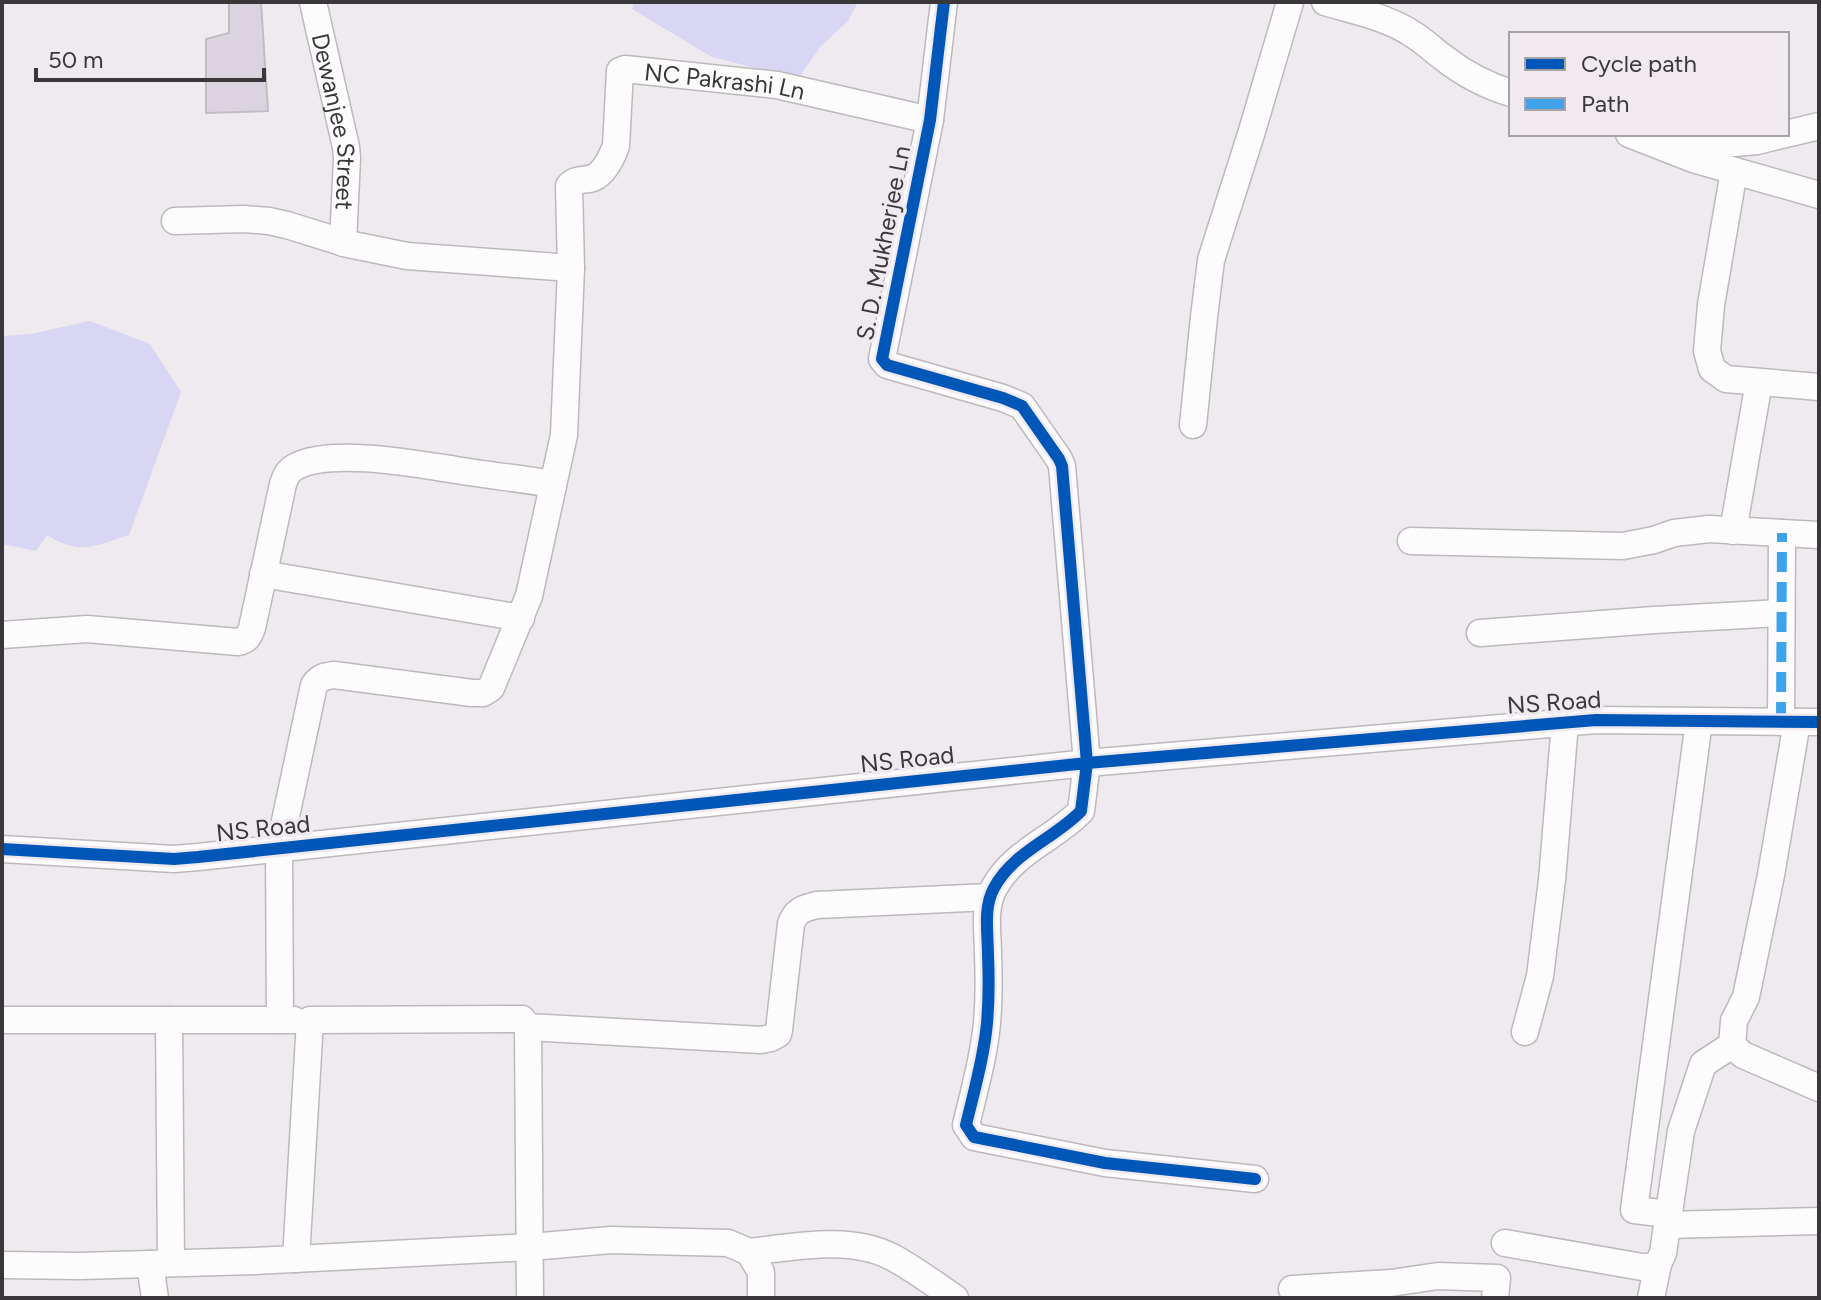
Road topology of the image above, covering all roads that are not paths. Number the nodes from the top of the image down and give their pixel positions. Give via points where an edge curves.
1 (313, 2) edge
2 (944, 2) edge
3 (1290, 2) edge
4 (1325, 2) edge
5 (1509, 92) edge
6 (930, 120) junction
7 (1819, 126) edge
8 (1789, 133) edge
9 (1634, 136) edge
10 (1778, 136) edge
11 (1668, 149) junction
12 (1734, 171) junction
13 (1819, 195) edge
14 (175, 221) dead end
15 (343, 243) junction
16 (571, 268) junction
17 (1759, 382) junction
18 (1819, 387) edge
19 (1193, 425) dead end
20 (553, 484) junction
21 (1733, 531) junction
22 (1782, 533) junction
23 (1819, 535) edge
24 (1411, 541) dead end
25 (263, 574) junction
26 (1781, 613) junction
27 (521, 618) junction
28 (1480, 633) dead end
29 (2, 635) edge
30 (1699, 721) junction
31 (1799, 722) edge
32 (1565, 723) junction
33 (1087, 763) junction
34 (2, 849) edge
35 (279, 849) junction
36 (990, 897) junction
37 (2, 1020) edge
38 (169, 1020) junction
39 (280, 1020) junction
40 (310, 1020) junction
41 (528, 1027) junction
42 (1525, 1032) dead end
43 (1732, 1045) junction
44 (1819, 1088) edge
45 (1255, 1179) dead end
46 (1668, 1219) junction
47 (1819, 1221) edge
48 (1505, 1243) dead end
49 (531, 1247) junction
50 (749, 1252) junction
51 (296, 1259) junction
52 (161, 1264) junction
53 (1658, 1264) junction
54 (2, 1265) edge
55 (1292, 1289) dead end
56 (155, 1298) edge
57 (530, 1298) edge
58 (761, 1298) edge
59 (955, 1298) edge
60 (1495, 1298) edge
61 (1651, 1298) edge

1 - 15 street, Dewanjee Street via 346,147
2 - 6 street, S. D. Mukherjee Ln
3 - 19 street via 1211,260
4 - 5 street via 1414,34 1447,61
6 - 16 street, NC Pakrashi Ln via 777,85 622,70 614,153 598,174 569,186
6 - 33 street, S. D. Mukherjee Ln via 882,359 887,365 1022,406 1059,459
7 - 8 street
9 - 11 street
10 - 11 street
11 - 12 street
12 - 13 street
12 - 17 street via 1707,351 1712,369 1726,379
14 - 15 street via 269,221
15 - 16 street via 432,259
16 - 20 street, NC Pakrashi Ln via 564,435
17 - 18 street
17 - 21 street
20 - 25 street via 375,460 304,463 288,471 283,484
20 - 27 street, NC Pakrashi Ln
21 - 22 street
21 - 24 street via 1674,533 1623,546
22 - 23 street
22 - 26 street
25 - 27 street
25 - 29 street via 250,635 243,641 87,629
26 - 28 street
26 - 31 street
27 - 35 street, NC Pakrashi Ln via 491,688 483,693 334,675 318,679
30 - 31 street, NS Road
30 - 32 street, NS Road
30 - 46 street via 1634,1210
31 - 43 street
32 - 33 street, NS Road
32 - 42 street via 1540,976
33 - 35 street, NS Road
33 - 36 street via 1079,814 1020,857
34 - 35 street, NS Road via 174,859
35 - 39 street
36 - 41 street via 817,905 799,911 791,924 779,1030 771,1038
36 - 45 street via 987,1022 966,1125 970,1133 1105,1163
37 - 38 street
38 - 39 street
38 - 52 street
39 - 40 street
40 - 41 street via 522,1019
40 - 51 street
41 - 49 street
43 - 44 street via 1743,1055
43 - 46 street via 1703,1064 1681,1131
46 - 47 street
46 - 53 street
48 - 53 street via 1642,1267
49 - 50 street via 611,1240 713,1242
49 - 51 street
49 - 57 street
50 - 58 street via 761,1272
50 - 59 street via 857,1246 889,1255
51 - 52 street
52 - 54 street
52 - 56 street
53 - 61 street
55 - 60 street via 1438,1276 1497,1278

